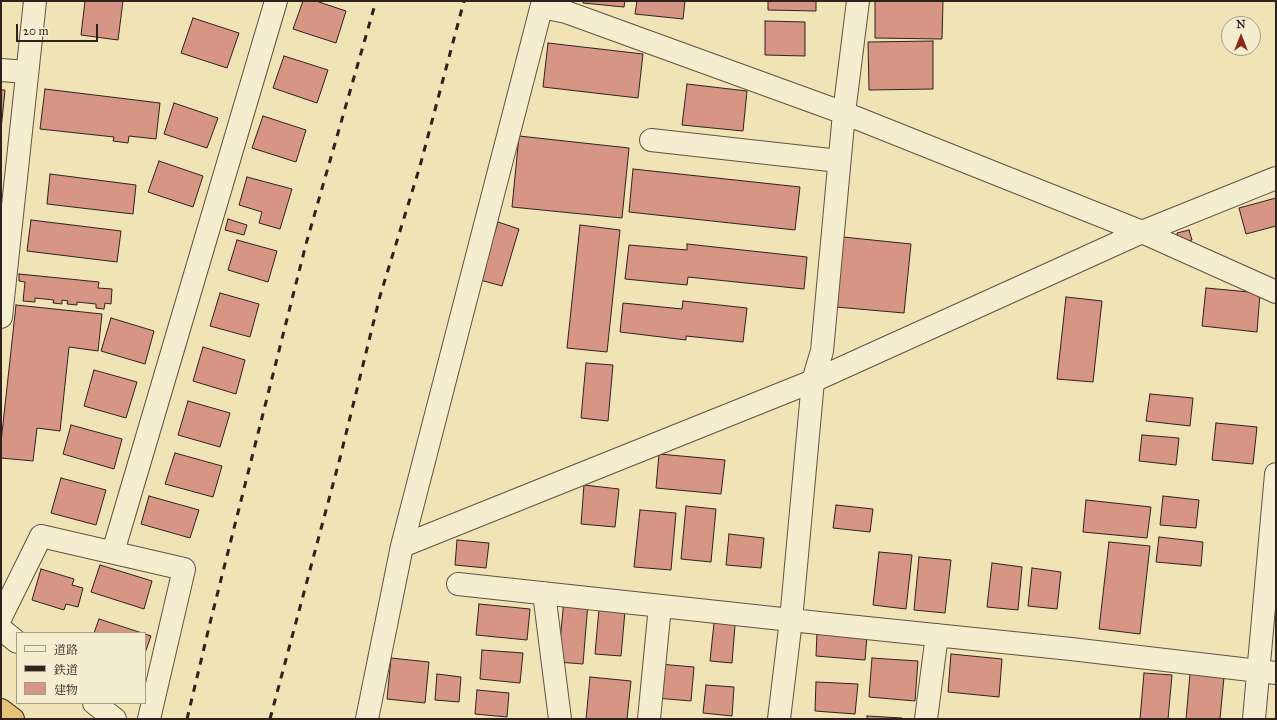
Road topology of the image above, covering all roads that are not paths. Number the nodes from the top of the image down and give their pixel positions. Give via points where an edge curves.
1 (35, 1) edge
2 (276, 1) edge
3 (858, 1) edge
4 (542, 4) edge
5 (1, 70) edge
6 (27, 72) junction
7 (844, 113) junction
8 (651, 140) dead end
9 (840, 161) junction
10 (1276, 178) edge
11 (1142, 232) junction
12 (1276, 292) edge
13 (1, 317) edge
14 (813, 381) junction
15 (1276, 474) edge
16 (402, 546) junction
17 (113, 552) junction
18 (458, 584) dead end
19 (544, 593) junction
20 (660, 606) junction
21 (1, 617) edge
22 (791, 620) junction
23 (1, 629) edge
24 (937, 635) junction
25 (16, 641) edge
26 (1268, 672) edge
27 (95, 704) edge
28 (1, 710) edge
29 (13, 719) edge
30 (115, 719) edge
31 (149, 719) edge
32 (367, 719) edge
33 (560, 719) edge
34 (649, 719) edge
35 (779, 719) edge
36 (926, 719) edge
37 (1254, 719) edge

1 - 6 street
2 - 17 street
3 - 7 street
4 - 7 street
4 - 16 street
5 - 6 street
6 - 13 street
7 - 9 street
7 - 11 street
8 - 9 street
9 - 14 street via 822,350
10 - 11 street
11 - 12 street
11 - 14 street
14 - 16 street
14 - 22 street
15 - 26 street
16 - 32 street
17 - 21 street via 41,536
17 - 31 street via 184,569
18 - 19 street
19 - 20 street
19 - 33 street
20 - 22 street
20 - 34 street
22 - 24 street
22 - 35 street
23 - 25 street
24 - 26 street
24 - 36 street
26 - 37 street
27 - 30 street
28 - 29 highway

